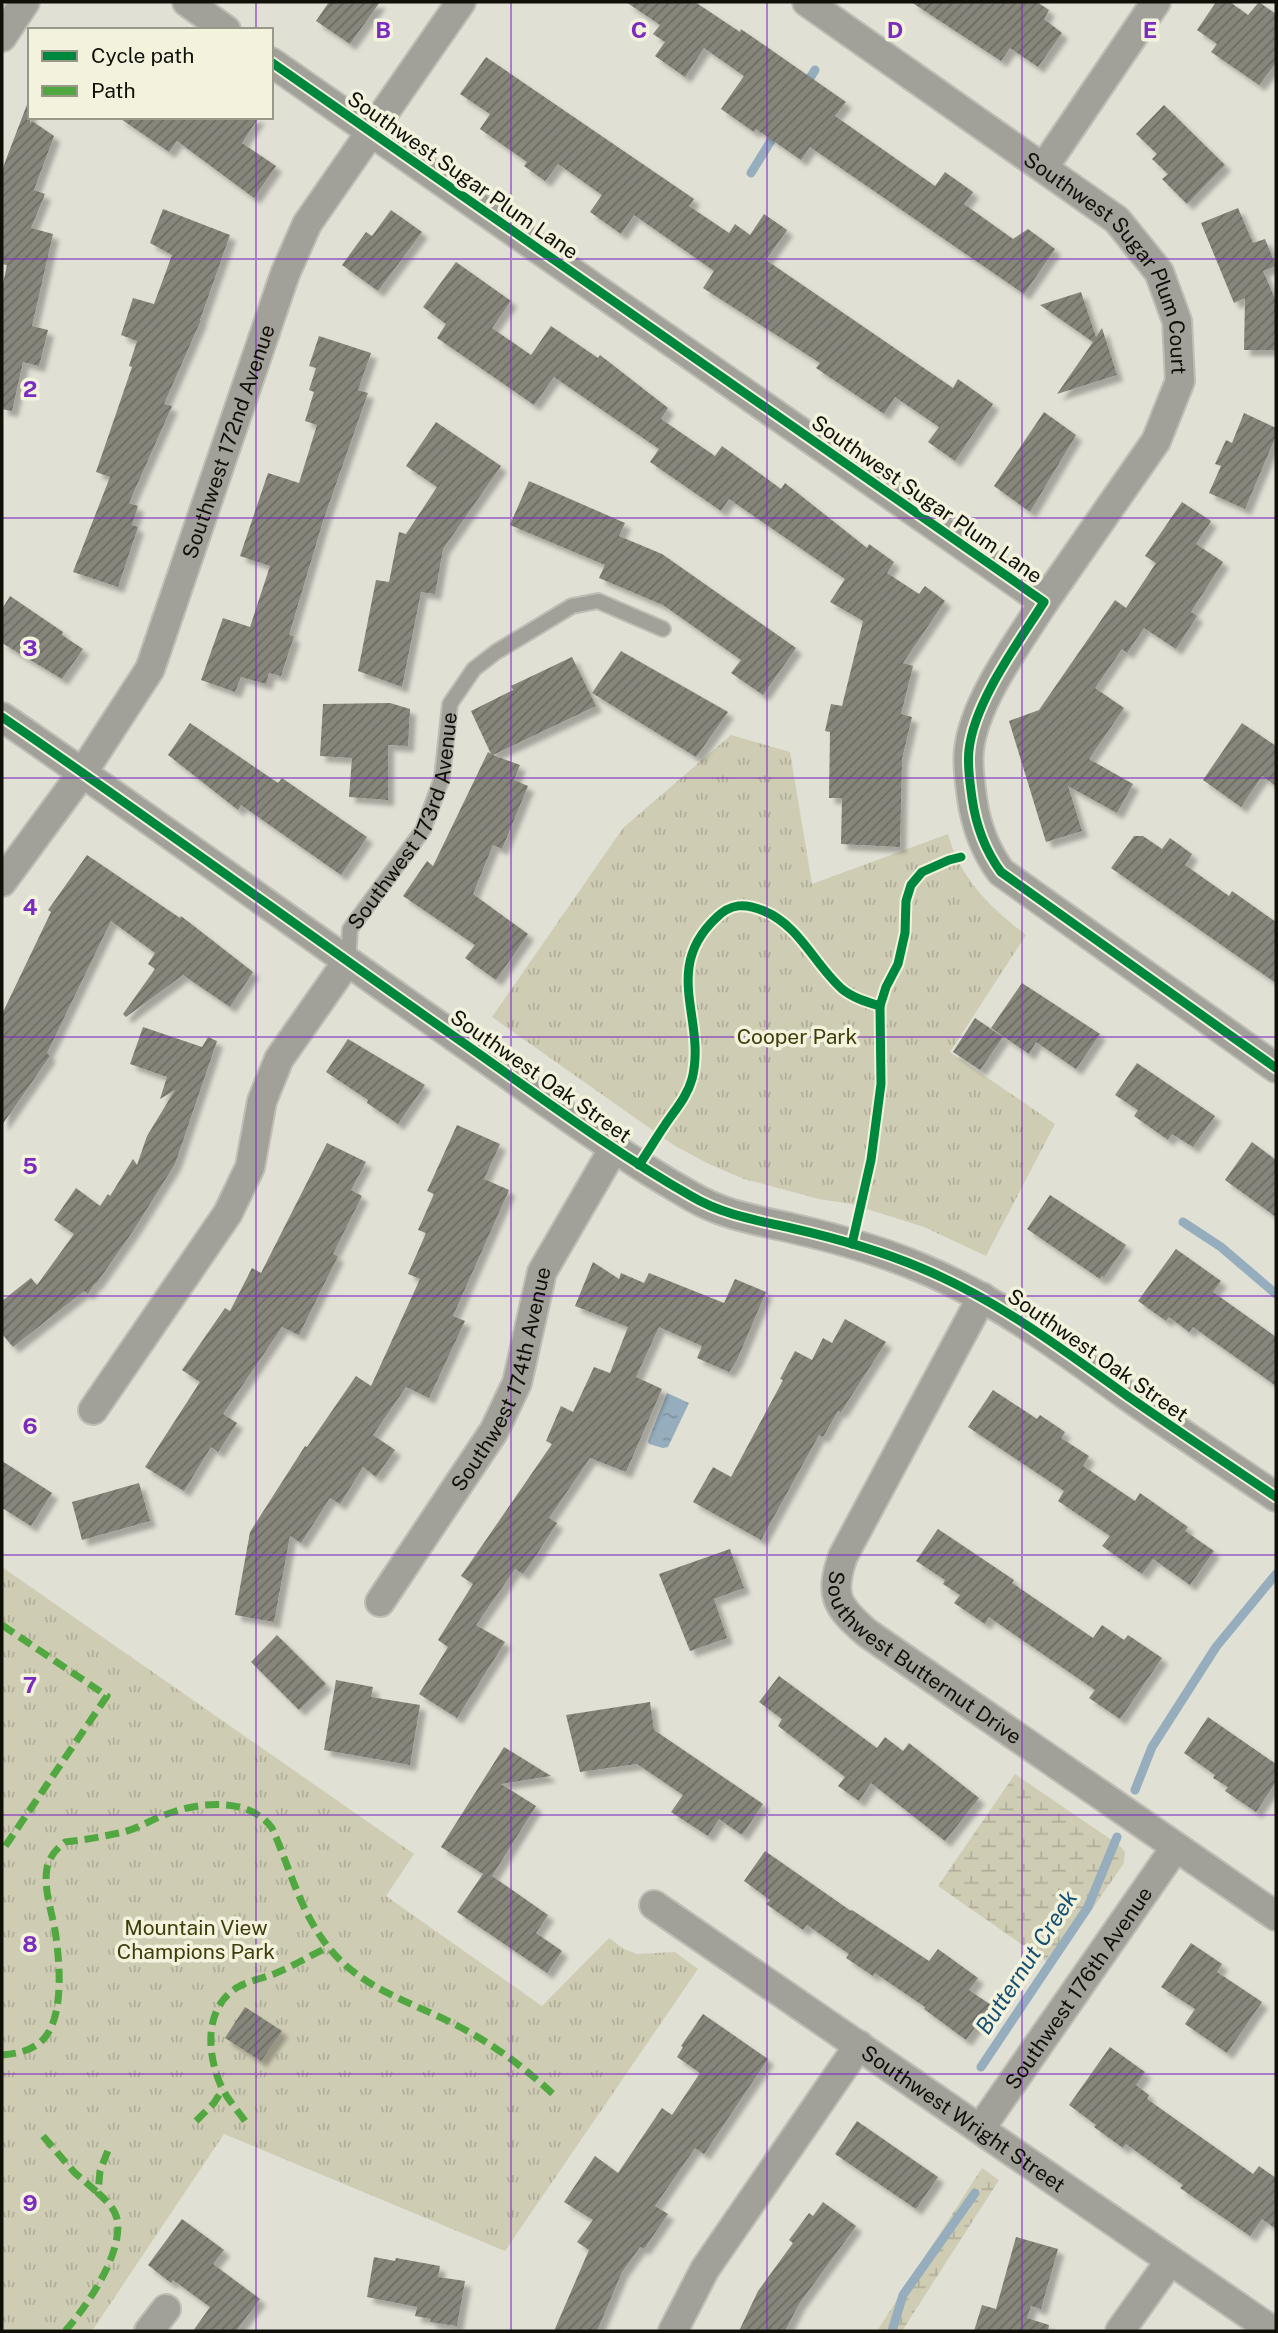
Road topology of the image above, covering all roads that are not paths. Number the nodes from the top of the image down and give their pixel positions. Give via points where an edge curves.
1 (25, 2) edge
2 (187, 2) edge
3 (461, 2) edge
4 (807, 2) edge
5 (1156, 2) edge
6 (223, 28) edge
7 (2, 37) edge
8 (273, 63) edge
9 (370, 132) junction
10 (1044, 167) junction
11 (1044, 602) junction
12 (663, 629) dead end
13 (2, 717) edge
14 (83, 772) junction
15 (2, 882) edge
16 (348, 962) junction
17 (1276, 1068) edge
18 (614, 1148) junction
19 (982, 1297) junction
20 (93, 1410) dead end
21 (1276, 1497) edge
22 (380, 1602) dead end
23 (1175, 1847) junction
24 (653, 1905) dead end
25 (1276, 1916) edge
26 (859, 2045) junction
27 (980, 2129) junction
28 (1170, 2261) junction
29 (673, 2331) edge
30 (1119, 2331) edge
31 (1272, 2331) edge

1 - 7 street
2 - 6 street
3 - 9 street, Southwest 172nd Avenue
4 - 10 street, Southwest Sugar Plum Court
5 - 10 street
8 - 9 street, Southwest Sugar Plum Lane
9 - 11 street, Southwest Sugar Plum Lane
9 - 14 street, Southwest 172nd Avenue via 307,224 285,274 150,669
10 - 11 street, Southwest Sugar Plum Court via 1116,220 1159,271 1177,321 1180,380 1156,441
11 - 17 street, Southwest Sugar Plum Lane via 994,682 973,730 969,774 986,852 1001,872
12 - 16 lane, Southwest 173rd Avenue via 598,601 572,606 474,669 450,704 442,778 423,830 350,929
13 - 14 street, Southwest Oak Street
14 - 15 street, Southwest 172nd Avenue
14 - 16 street, Southwest Oak Street
16 - 18 street, Southwest Oak Street
16 - 20 street via 279,1059 262,1101 250,1167 228,1213
18 - 19 street, Southwest Oak Street via 711,1207 888,1255
18 - 22 street, Southwest 174th Avenue via 542,1272 517,1382 494,1431
19 - 21 street, Southwest Oak Street
19 - 23 street, Southwest Butternut Drive via 843,1556 835,1579 837,1596 844,1613 867,1633
23 - 25 street, Southwest Butternut Drive
23 - 27 street, Southwest 176th Avenue
24 - 26 street, Southwest Wright Street
26 - 27 street, Southwest Wright Street
26 - 29 street via 705,2269
27 - 28 street, Southwest Wright Street
28 - 30 street
28 - 31 street, Southwest Wright Street

